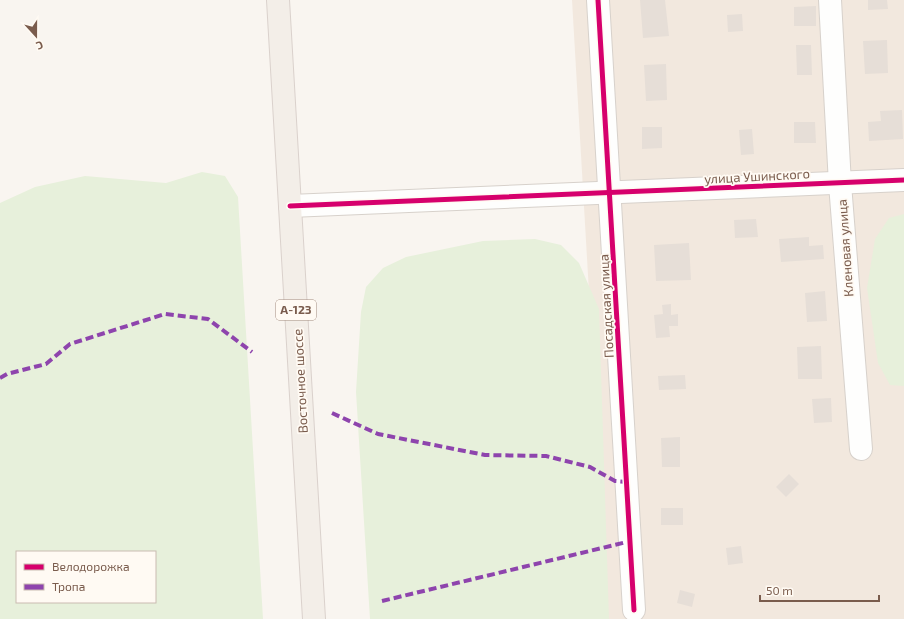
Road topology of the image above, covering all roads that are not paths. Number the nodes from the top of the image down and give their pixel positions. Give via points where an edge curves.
1 (278, 0) edge
2 (598, 0) edge
3 (830, 0) edge
4 (904, 180) edge
5 (840, 184) junction
6 (610, 194) junction
7 (290, 206) junction
8 (861, 449) dead end
9 (634, 610) dead end
10 (314, 619) edge

1 - 7 main road, Восточное шоссе / А-123
2 - 6 street, Посадская улица
3 - 5 street, Кленовая улица
4 - 5 street, улица Ушинского
5 - 6 street, улица Ушинского
5 - 8 street, Кленовая улица
6 - 7 street, улица Ушинского
6 - 9 street, Посадская улица
7 - 10 main road, Восточное шоссе / А-123

